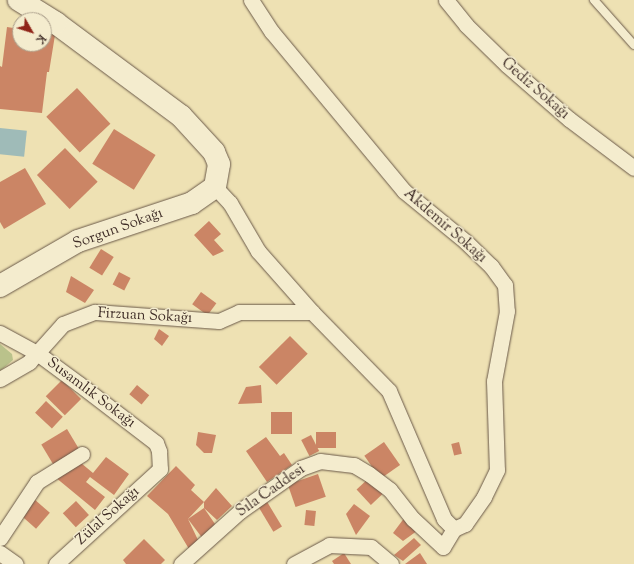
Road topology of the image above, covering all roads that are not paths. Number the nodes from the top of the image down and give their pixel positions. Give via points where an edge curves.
1 (19, 0) edge
2 (251, 0) edge
3 (446, 0) edge
4 (594, 0) edge
5 (634, 45) edge
6 (634, 168) edge
7 (215, 187) junction
8 (0, 286) edge
9 (312, 312) junction
10 (0, 334) edge
11 (37, 353) junction
12 (0, 379) edge
13 (82, 454) dead end
14 (160, 469) joint
15 (454, 529) junction
16 (0, 538) edge
17 (0, 553) edge
18 (16, 564) edge
19 (56, 564) edge
20 (181, 564) edge
21 (294, 564) edge
22 (391, 564) edge

1 - 7 street via 56,23 181,116 202,136 218,157
2 - 15 street, Akdemir Sokağı via 272,32 404,191 466,242 491,266 505,285 507,311 494,380 497,470 484,497 465,524
3 - 6 street, Gediz Sokağı via 466,25 507,65 569,119
4 - 5 lane
7 - 8 street, Sorgun Sokağı via 192,203 78,241
7 - 9 street via 230,203 258,251
9 - 11 street, Firzuan Sokağı via 238,312 219,321 95,312 63,324
9 - 15 street via 389,391 444,519
10 - 11 street, Susamlık Sokağı
11 - 12 street, Firzuan Sokağı via 29,362
11 - 14 street, Susamlık Sokağı via 156,443
13 - 16 street via 37,482
14 - 19 street, Zülal Sokağı
15 - 20 street, Sıla Caddesi via 443,547 413,520 390,490 369,474 354,464 320,461 301,468 240,511
17 - 18 street
21 - 22 street via 329,545 371,547

